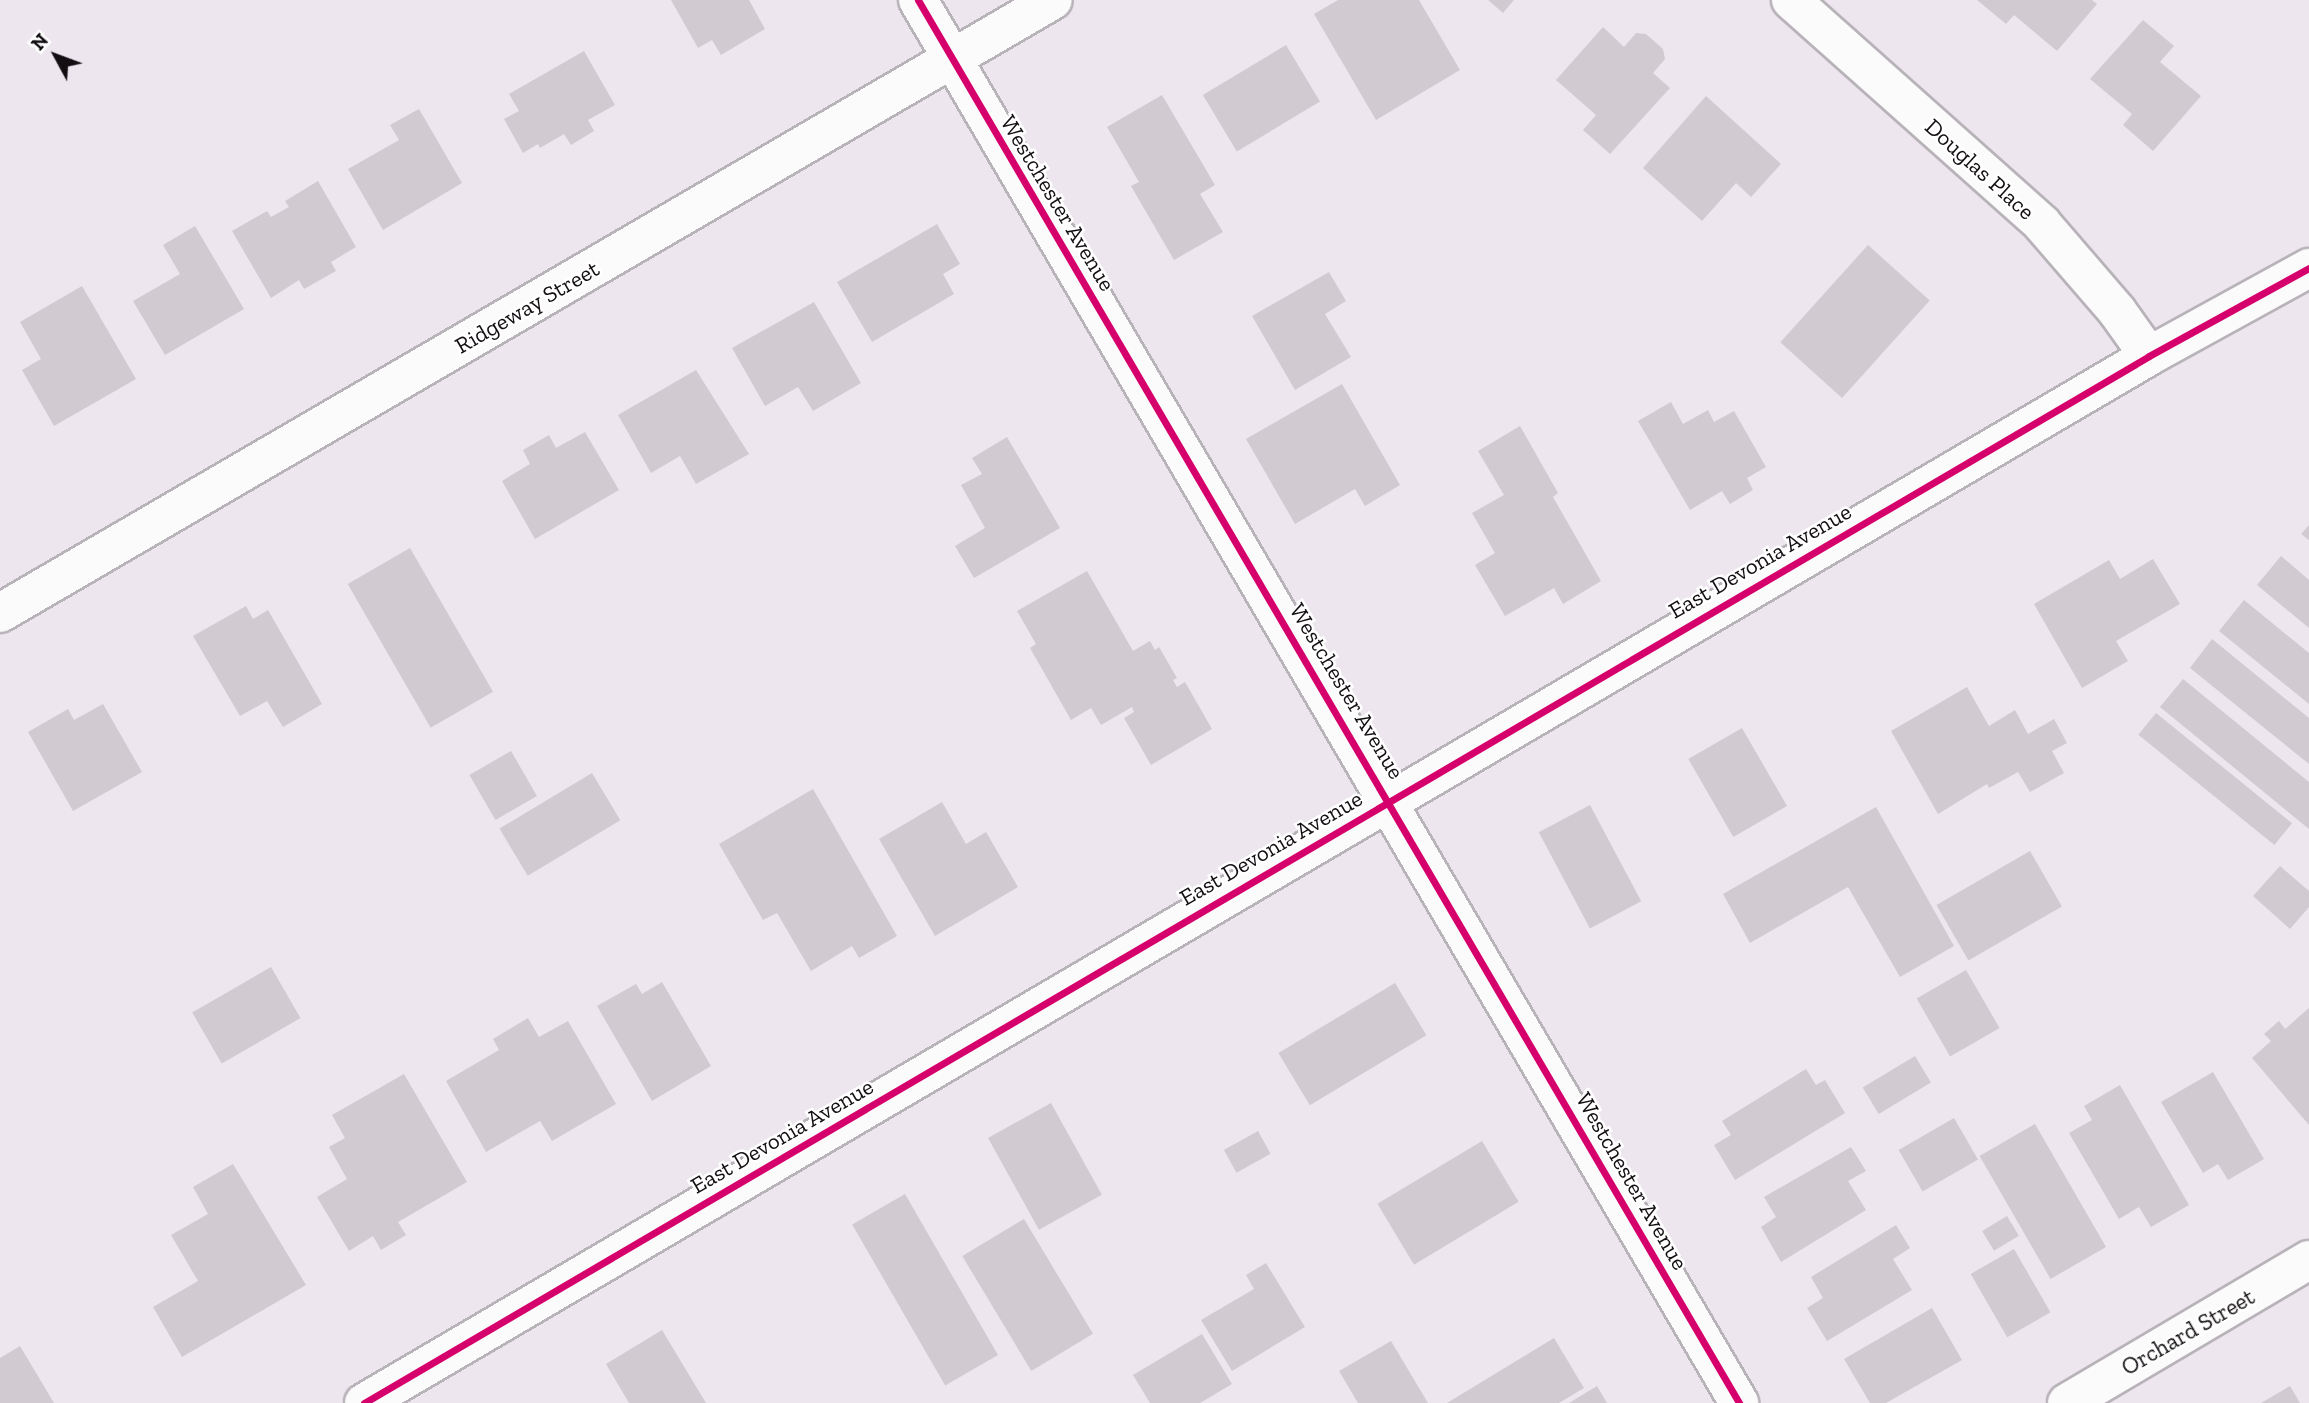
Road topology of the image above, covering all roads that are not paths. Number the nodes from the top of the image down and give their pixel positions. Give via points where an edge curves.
1 (918, 0) edge
2 (1053, 0) edge
3 (1791, 0) edge
4 (951, 60) junction
5 (2309, 268) edge
6 (2149, 356) junction
7 (0, 613) edge
8 (1389, 801) junction
9 (2309, 1260) edge
10 (363, 1403) edge
11 (1739, 1403) edge
12 (2067, 1403) edge

1 - 4 street, Westchester Avenue
2 - 4 street, Ridgeway Street
3 - 6 street, Douglas Place via 2042,224
4 - 7 street, Ridgeway Street
4 - 8 street, Westchester Avenue
5 - 6 street, East Devonia Avenue
6 - 8 street, East Devonia Avenue
8 - 10 street, East Devonia Avenue
8 - 11 street, Westchester Avenue
9 - 12 street, Orchard Street

